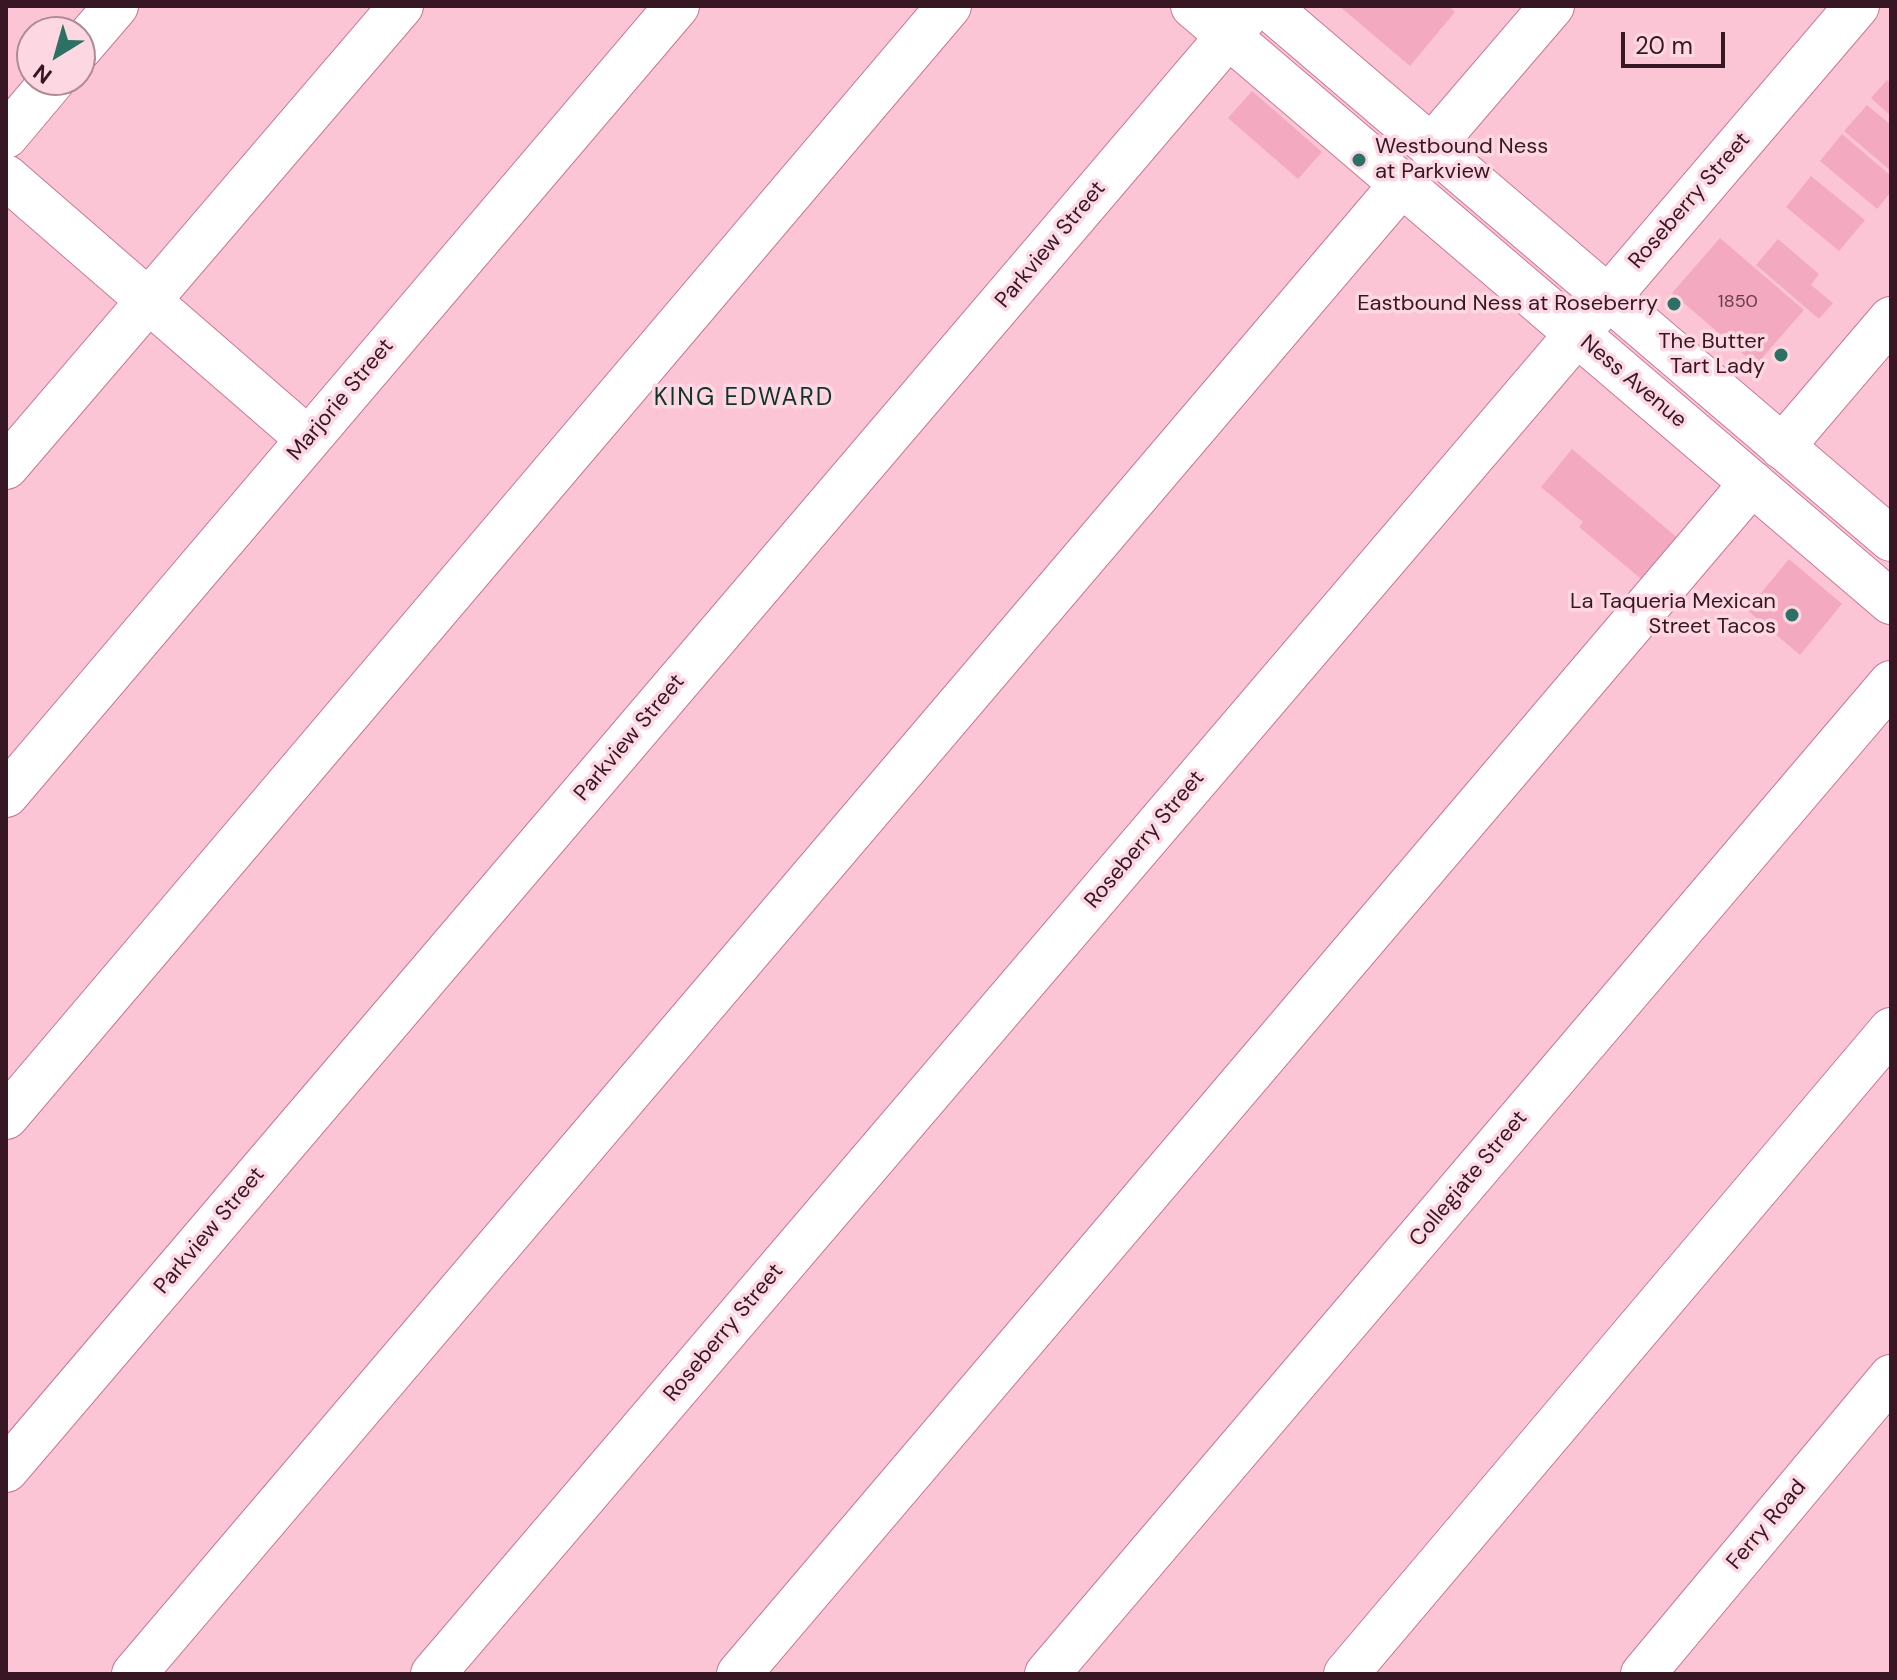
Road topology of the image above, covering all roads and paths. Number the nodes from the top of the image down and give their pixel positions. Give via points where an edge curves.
1 (116, 6) edge
2 (401, 6) edge
3 (677, 6) edge
4 (949, 6) edge
5 (1193, 6) edge
6 (1267, 6) edge
7 (1552, 6) edge
8 (1857, 6) edge
9 (1242, 21) edge
10 (96, 29) edge
11 (40, 96) edge
12 (6, 136) edge
13 (1431, 147) junction
14 (6, 177) edge
15 (1402, 184) junction
16 (1607, 298) junction
17 (149, 300) junction
18 (1891, 319) edge
19 (1577, 334) junction
20 (308, 439) junction
21 (1782, 447) junction
22 (6, 467) edge
23 (1752, 483) junction
24 (1891, 539) edge
25 (1891, 602) edge
26 (1891, 683) edge
27 (6, 795) edge
28 (1891, 1030) edge
29 (6, 1117) edge
30 (1891, 1377) edge
31 (6, 1470) edge
32 (134, 1674) edge
33 (433, 1674) edge
34 (739, 1674) edge
35 (1047, 1674) edge
36 (1346, 1674) edge
37 (1643, 1674) edge

1 - 10 street
2 - 17 street
3 - 20 street, Marjorie Street
4 - 29 street
5 - 9 street, Ness Avenue
6 - 13 street
7 - 13 street
8 - 16 street, Roseberry Street
9 - 15 street, Ness Avenue
9 - 31 street, Parkview Street
11 - 12 street
13 - 16 street
14 - 17 street
15 - 19 street, Ness Avenue
15 - 32 street
16 - 19 street, Roseberry Street
16 - 21 street
17 - 20 street
17 - 22 street
18 - 21 street
19 - 23 street, Ness Avenue
19 - 33 street, Roseberry Street
20 - 27 street, Marjorie Street
21 - 24 street
23 - 25 street, Ness Avenue
23 - 34 street
26 - 35 street, Collegiate Street
28 - 36 street
30 - 37 street, Ferry Road

